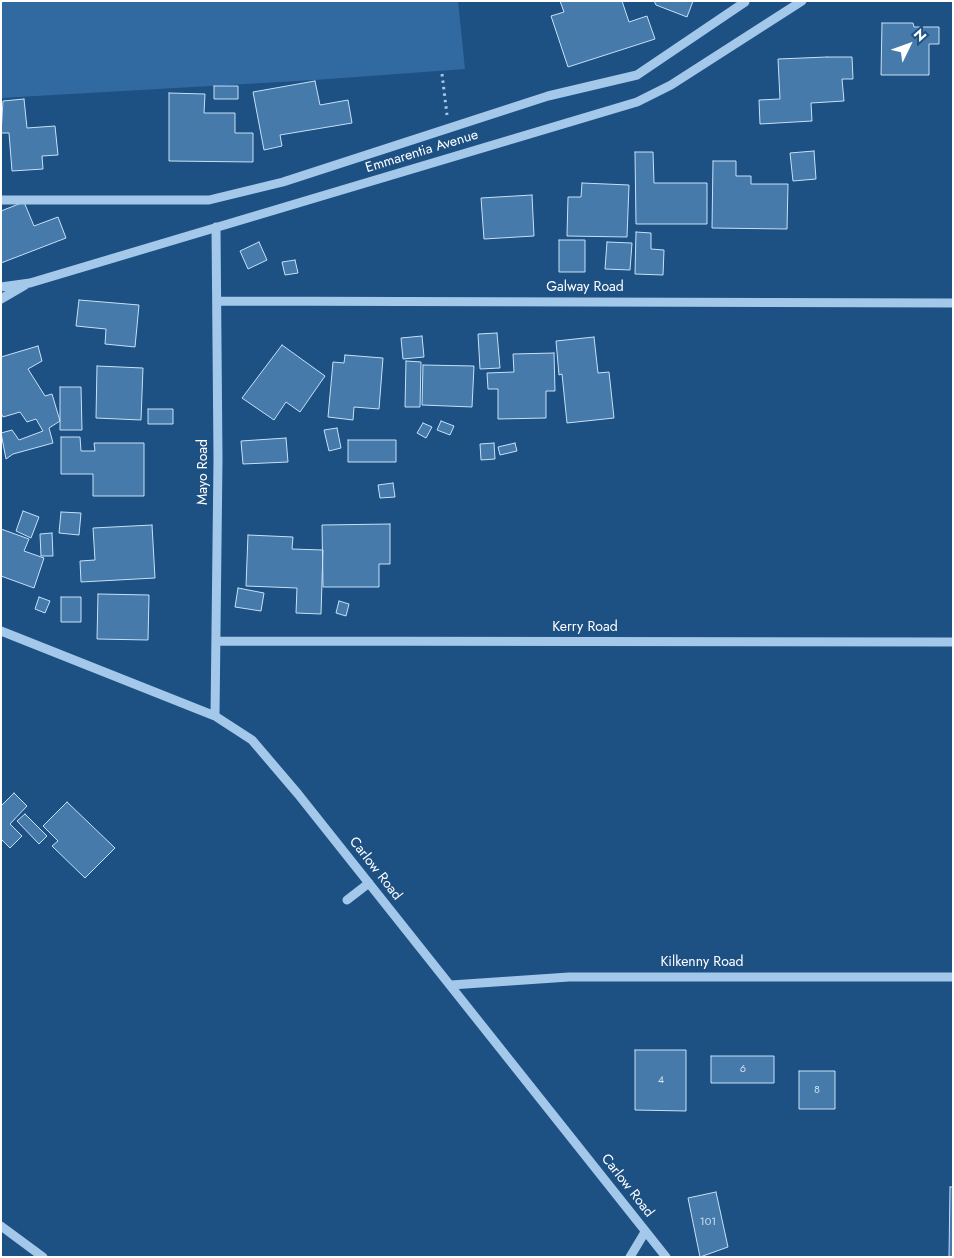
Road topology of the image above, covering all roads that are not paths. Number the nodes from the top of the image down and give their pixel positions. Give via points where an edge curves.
1 (802, 1) edge
2 (745, 2) edge
3 (1, 200) edge
4 (216, 227) junction
5 (30, 283) junction
6 (1, 286) edge
7 (1, 299) edge
8 (218, 301) junction
9 (953, 303) edge
10 (1, 631) edge
11 (217, 641) junction
12 (953, 642) edge
13 (214, 716) junction
14 (369, 883) junction
15 (347, 900) dead end
16 (953, 977) edge
17 (451, 985) junction
18 (1, 1226) edge
19 (645, 1232) junction
20 (43, 1257) edge
21 (630, 1257) edge
22 (666, 1257) edge

1 - 4 street, Emmarentia Avenue via 671,85 637,102
2 - 3 street via 637,75 548,96 283,182 209,200
4 - 5 street, Emmarentia Avenue
4 - 8 street, Mayo Road
5 - 6 street, Emmarentia Avenue
5 - 7 street, Emmarentia Avenue
8 - 9 street, Galway Road
8 - 11 street, Mayo Road
10 - 13 street, Carlow Road
11 - 12 street, Kerry Road
11 - 13 street, Mayo Road
13 - 14 street, Carlow Road via 242,732 258,747
14 - 15 street
14 - 17 street, Carlow Road
16 - 17 street, Kilkenny Road via 569,978
17 - 19 street, Carlow Road
18 - 20 street
19 - 21 street, Carlow Road
19 - 22 street, Carlow Road

